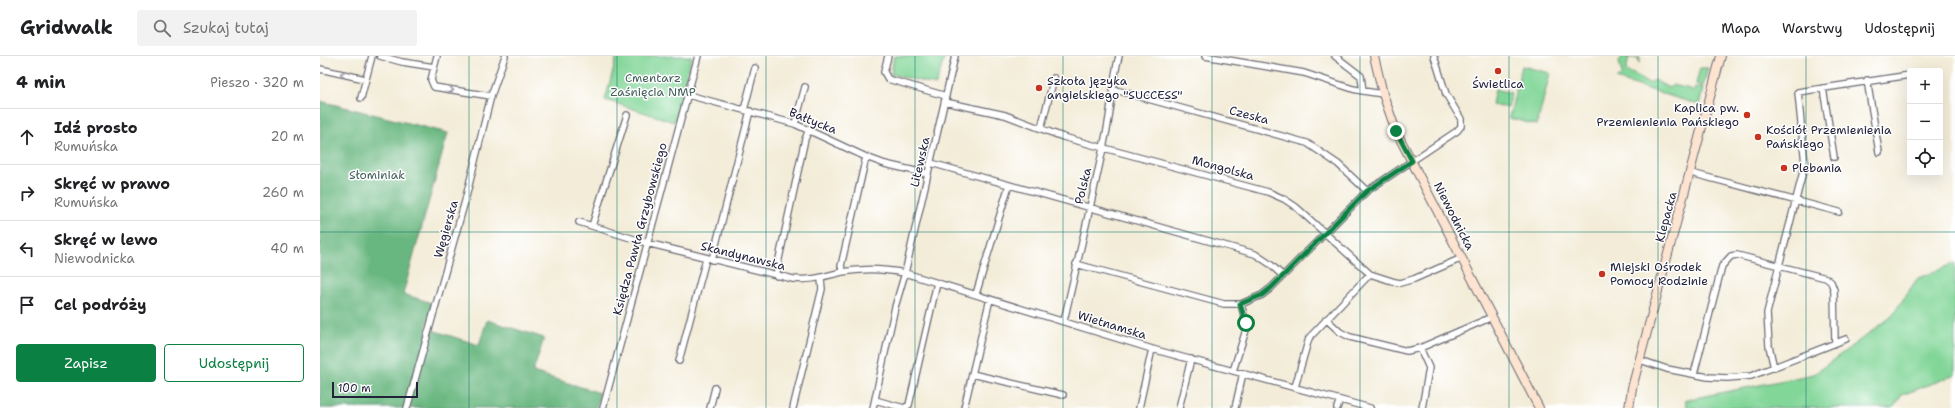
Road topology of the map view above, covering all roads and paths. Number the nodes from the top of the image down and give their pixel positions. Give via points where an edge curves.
1 (372, 56) edge
2 (380, 56) edge
3 (437, 56) edge
4 (505, 56) edge
5 (698, 56) edge
6 (888, 56) edge
7 (955, 56) edge
8 (1118, 56) edge
9 (1205, 56) edge
10 (1335, 56) edge
11 (1374, 56) edge
12 (1434, 56) edge
13 (1721, 56) edge
14 (434, 67) junction
15 (755, 68) dead end
16 (320, 69) edge
17 (1907, 75) edge
18 (1054, 78) dead end
19 (365, 79) junction
20 (1867, 80) junction
21 (805, 87) dead end
22 (1823, 88) junction
23 (1112, 89) junction
24 (1363, 91) junction
25 (1383, 94) junction
26 (688, 95) junction
27 (491, 96) junction
28 (361, 98) dead end
29 (946, 99) junction
30 (747, 110) junction
31 (627, 116) dead end
32 (795, 124) junction
33 (1041, 128) junction
34 (809, 130) junction
35 (1103, 148) junction
36 (1878, 152) dead end
37 (1834, 157) dead end
38 (866, 158) junction
39 (1412, 161) junction
40 (931, 163) junction
41 (1691, 173) junction
42 (928, 174) junction
43 (1009, 185) junction
44 (1367, 191) junction
45 (1796, 201) junction
46 (1089, 208) junction
47 (1839, 212) dead end
48 (579, 222) dead end
49 (592, 226) junction
50 (1324, 234) junction
51 (647, 243) junction
52 (1462, 258) junction
53 (706, 259) junction
54 (712, 260) junction
55 (1076, 264) junction
56 (1778, 266) junction
57 (843, 272) junction
58 (905, 273) junction
59 (1370, 274) junction
60 (777, 276) junction
61 (1283, 276) junction
62 (821, 279) junction
63 (937, 283) junction
64 (976, 294) junction
65 (990, 298) junction
66 (1240, 304) junction
67 (1492, 317) junction
68 (1326, 319) junction
69 (1064, 321) junction
70 (1846, 339) dead end
71 (1835, 343) junction
72 (1420, 348) junction
73 (1152, 349) junction
74 (1191, 359) junction
75 (1640, 360) junction
76 (679, 361) dead end
77 (1774, 368) junction
78 (1233, 371) junction
79 (1243, 373) junction
80 (972, 374) junction
81 (1694, 374) junction
82 (1295, 387) junction
83 (715, 388) dead end
84 (1063, 395) dead end
85 (875, 400) junction
86 (1340, 400) junction
87 (407, 408) edge
88 (603, 408) edge
89 (710, 408) edge
90 (793, 408) edge
91 (873, 408) edge
92 (964, 408) edge
93 (1139, 408) edge
94 (1179, 408) edge
95 (1235, 408) edge
96 (1338, 408) edge
97 (1370, 408) edge
98 (1422, 408) edge
99 (1539, 408) edge
100 (1629, 408) edge

1 - 19 street
2 - 14 street
3 - 14 street
4 - 27 street, Węgierska
5 - 26 street, Księdza Pawła Grzybowskiego
6 - 29 street, Mongolska via 884,72 888,80
7 - 29 street, Litewska
8 - 23 street, Polska
9 - 24 street via 1304,73
10 - 24 street via 1361,76
11 - 25 street, Niewodnicka
12 - 39 street via 1442,82 1461,119 1461,126
13 - 41 street, Klepacka
14 -> 27 street via 430,80 434,87
15 - 30 street
19 -> 16 street
17 - 20 street
18 - 33 street
19 - 28 street
20 - 22 street
20 - 36 street
21 - 32 street
22 - 37 street
22 - 45 street via 1798,92 1806,159
23 - 35 street, Polska
23 - 44 street, Czeska via 1307,143 1338,164
24 - 25 street
25 - 39 street, Niewodnicka via 1396,131
26 - 30 street, Bałtycka
26 - 51 street, Księdza Pawła Grzybowskiego
27 - 87 street, Węgierska via 465,201
29 - 33 street, Mongolska
29 - 40 street, Litewska
30 - 32 street, Bałtycka
30 - 54 street
31 - 49 street
32 - 34 street, Bałtycka
33 - 35 street, Mongolska
34 - 38 street, Bałtycka
34 - 60 street
35 - 46 street, Polska
35 - 50 street, Mongolska via 1268,192 1296,207
38 - 42 street, Bałtycka
38 - 57 street via 841,266
39 - 44 street
39 - 52 street, Niewodnicka
40 - 42 street, Litewska
40 - 43 street
41 - 45 street
41 - 75 street, Klepacka
42 - 58 street, Litewska
43 - 46 street
43 - 64 street
44 - 50 street
45 - 47 street
45 - 56 street
46 - 55 street, Polska
46 - 61 street via 1254,254
48 - 49 street, Skandynawska
49 - 51 street, Skandynawska
50 - 59 street, Mongolska
50 - 61 street
51 - 53 street, Skandynawska
51 - 88 street, Księdza Pawła Grzybowskiego
52 - 59 street via 1407,282 1395,282
52 - 67 street, Niewodnicka
53 - 54 street, Skandynawska
53 - 76 street
54 - 60 street, Skandynawska
55 - 66 street via 1214,303
55 - 69 street, Polska
56 - 71 street via 1826,278 1831,282 1834,290
56 - 77 street via 1767,313 1769,346
56 - 81 street via 1737,255 1726,259
57 - 58 street, Skandynawska via 888,270
57 - 62 street, Skandynawska
58 - 63 street, Wietnamska
58 - 85 street, Litewska
59 - 68 street
60 - 62 street, Skandynawska via 806,280
61 - 66 street via 1262,295
62 - 90 street via 822,289
63 - 64 street, Wietnamska
63 - 85 street via 908,405 904,408
64 - 65 street, Wietnamska
65 - 69 street, Wietnamska
65 - 80 street
66 - 78 street via 1246,330
67 - 72 street
67 - 99 street, Niewodnicka
68 - 72 street via 1350,337 1407,352
68 - 82 street via 1305,344
69 - 73 street, Wietnamska
70 - 71 street
71 - 77 street
72 - 98 street via 1429,368
73 - 74 street, Wietnamska
73 - 93 street
74 - 78 street, Wietnamska
74 - 94 street
75 - 81 street
75 - 100 street, Klepacka
77 - 81 street via 1752,376 1727,378
78 - 79 street, Wietnamska
79 - 82 street, Wietnamska
79 - 95 street
80 - 84 street
80 - 92 street
82 - 86 street, Wietnamska
83 - 89 street
85 - 91 street, Litewska
86 - 96 street
86 - 97 street, Wietnamska

